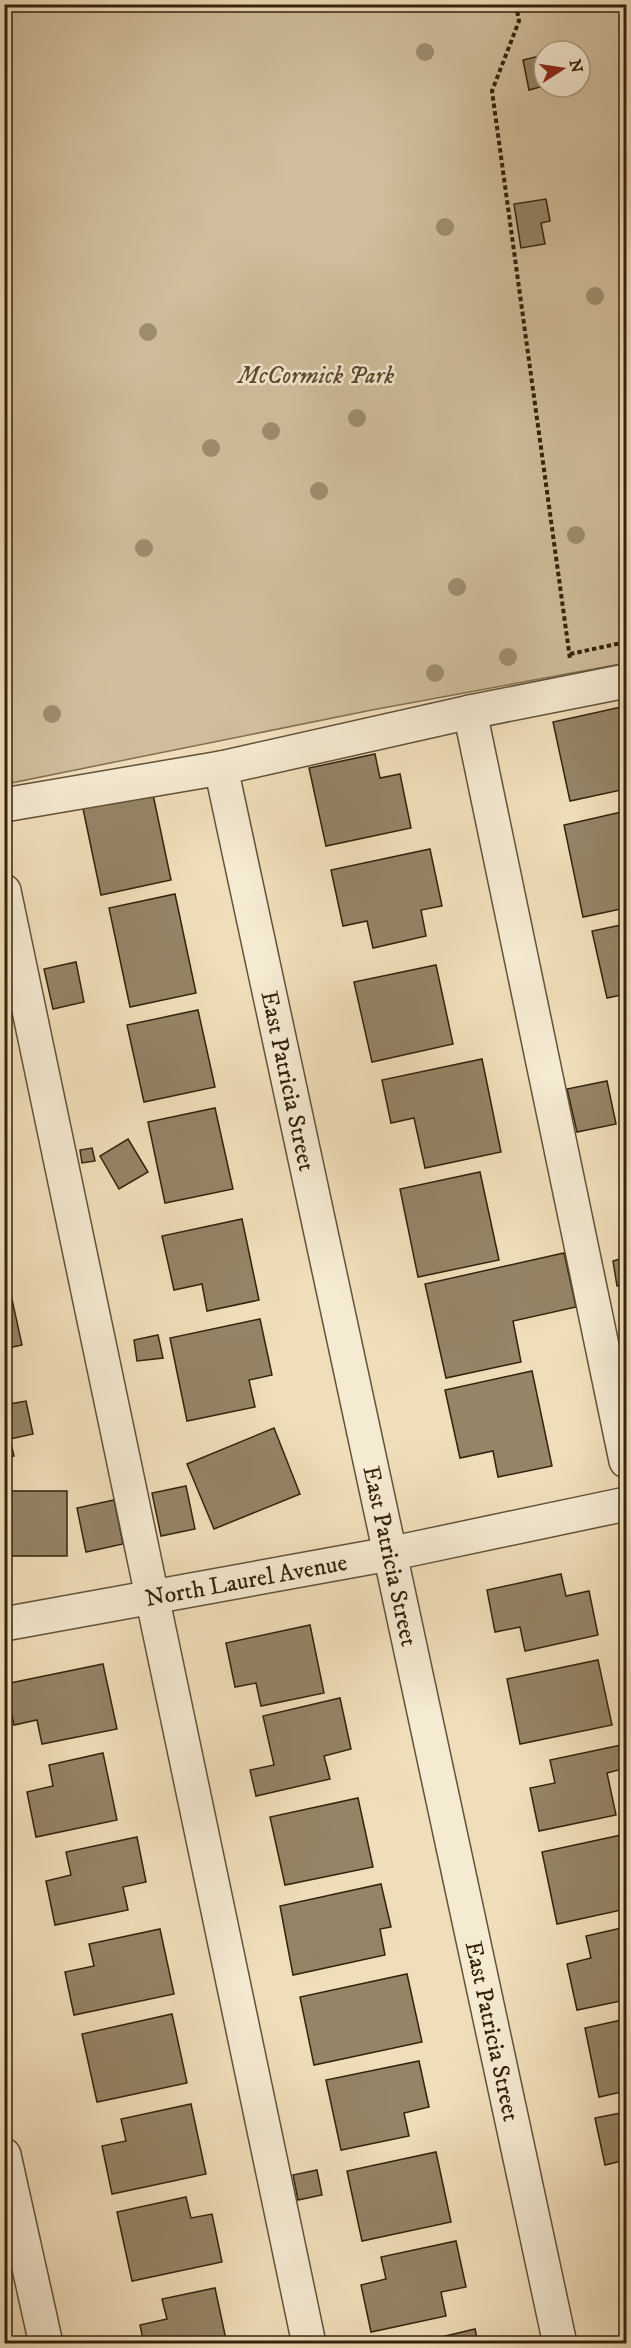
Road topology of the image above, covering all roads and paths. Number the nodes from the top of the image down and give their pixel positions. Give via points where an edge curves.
1 (516, 4) edge
2 (627, 642) edge
3 (570, 654) junction
4 (627, 681) edge
5 (574, 691) junction
6 (470, 712) junction
7 (221, 768) junction
8 (4, 805) edge
9 (4, 891) edge
10 (627, 1461) edge
11 (627, 1504) edge
12 (389, 1554) junction
13 (151, 1598) junction
14 (4, 1624) edge
15 (4, 2156) edge
16 (46, 2343) edge
17 (309, 2343) edge
18 (560, 2343) edge

1 - 3 path via 519,21 492,91
2 - 3 path
3 - 5 path
4 - 5 street
5 - 6 street
6 - 7 street
6 - 10 street
7 - 8 street
7 - 12 street, East Patricia Street
9 - 13 street
11 - 12 street, North Laurel Avenue
12 - 13 street, North Laurel Avenue
12 - 18 street, East Patricia Street
13 - 14 street, North Laurel Avenue
13 - 17 street
15 - 16 street

